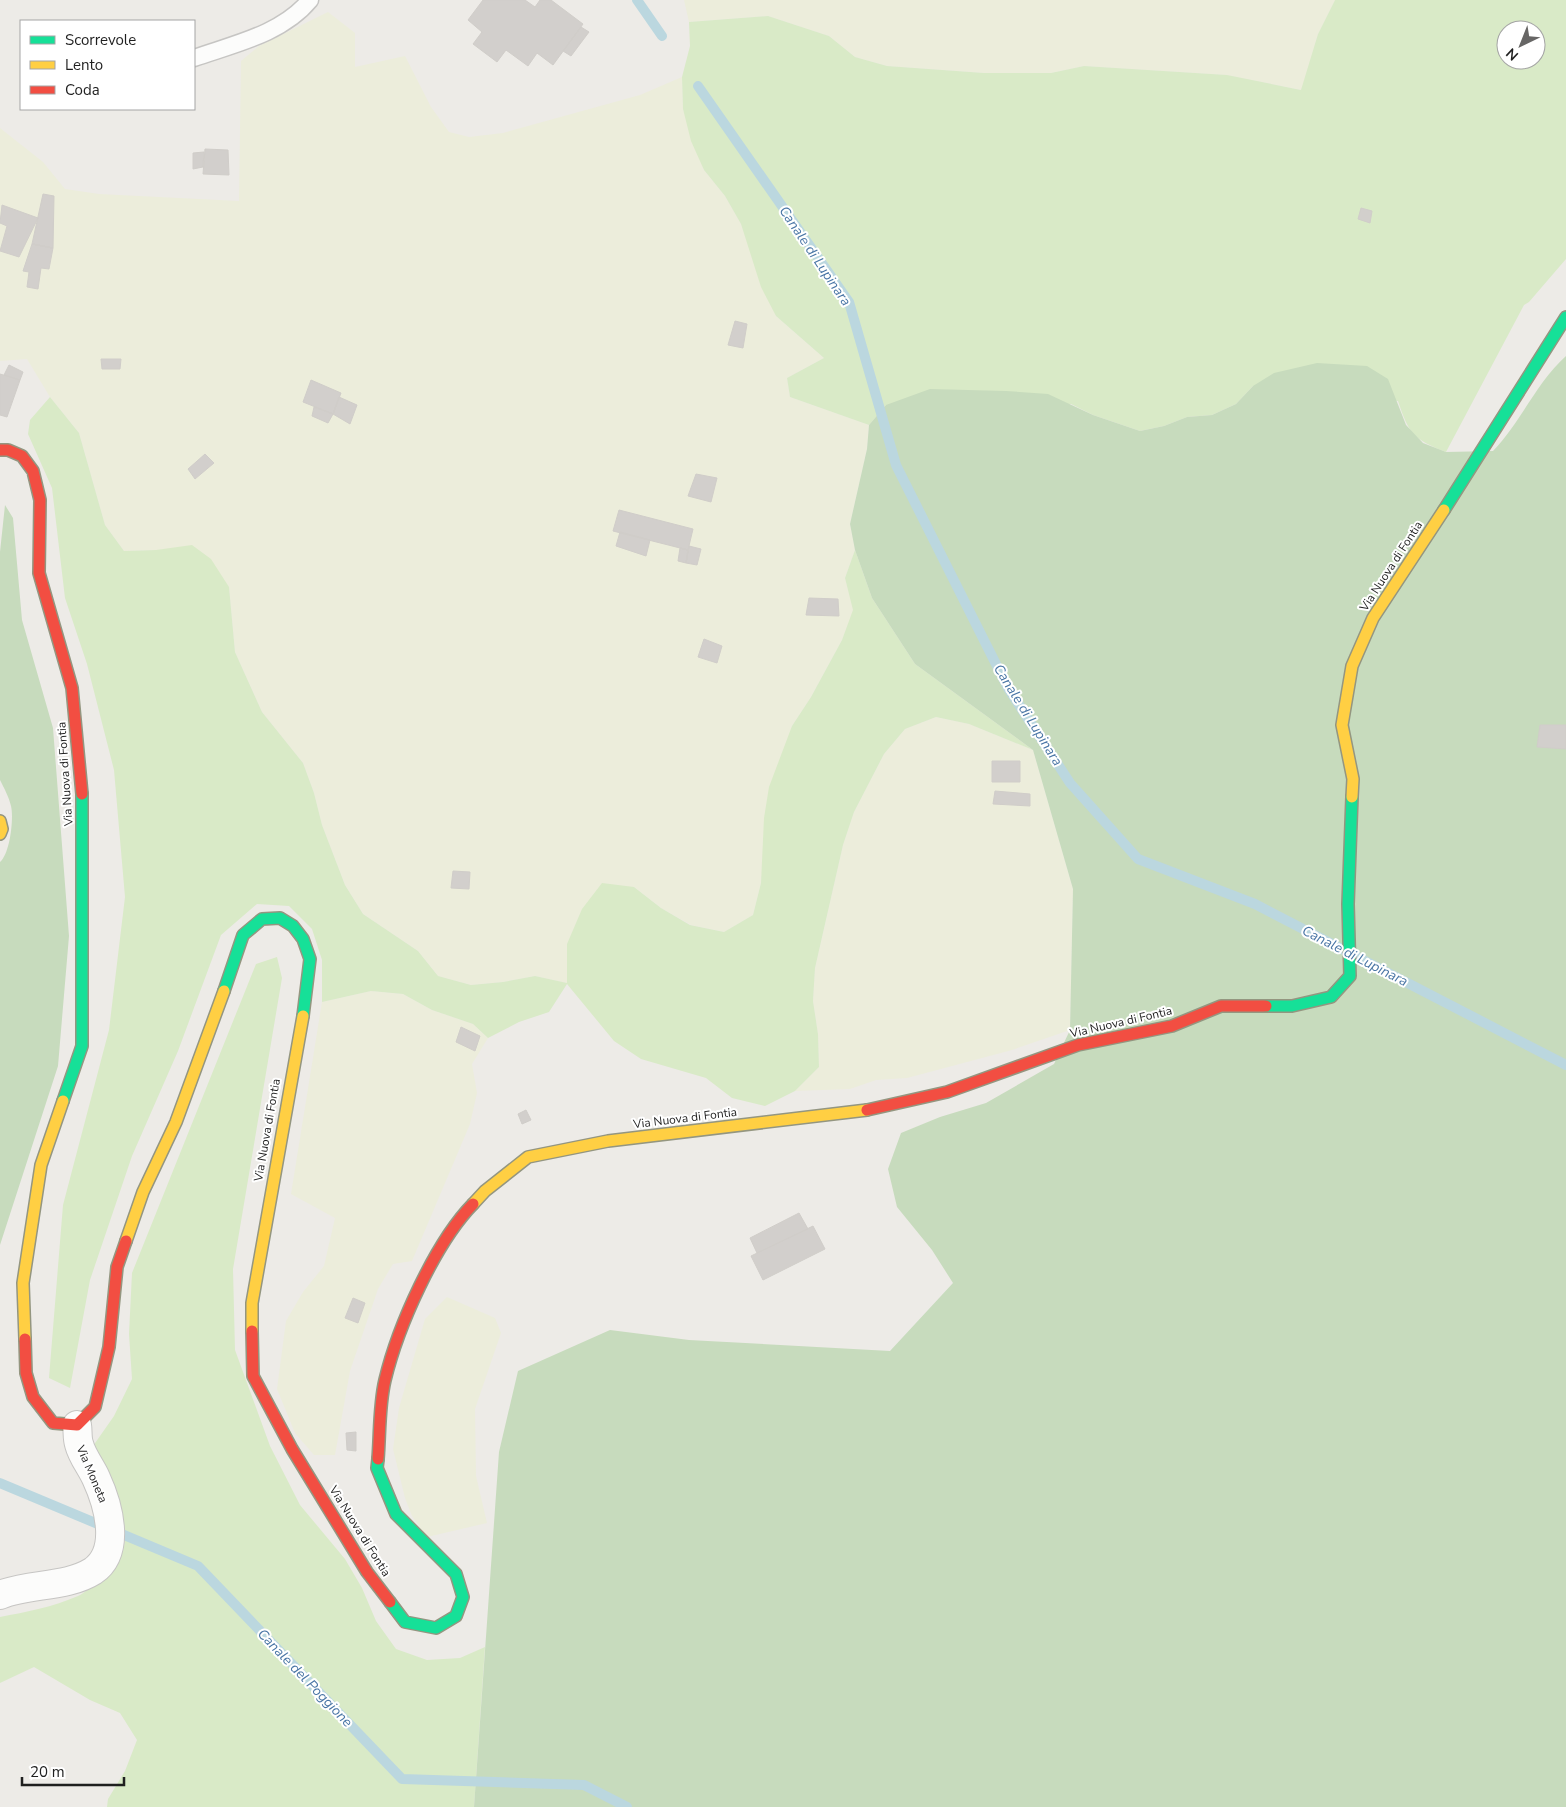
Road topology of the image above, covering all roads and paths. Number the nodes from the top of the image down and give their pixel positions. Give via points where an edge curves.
1 (310, 0) edge
2 (195, 58) edge
3 (1566, 316) edge
4 (0, 450) edge
5 (0, 820) edge
6 (0, 834) edge
7 (78, 1425) junction
8 (0, 1595) edge

1 - 2 lane via 301,12 274,29
3 - 7 street, Via Nuova di Fontia via 1373,618 1352,666 1342,725 1353,779 1348,904 1350,976 1331,997 1292,1006 1221,1006 1172,1026 1078,1045 947,1092 856,1112 608,1141 528,1157 485,1190 462,1215 436,1257 402,1327 385,1381 377,1468 396,1514 456,1574 463,1597 456,1616 436,1628 405,1622 367,1572 292,1449 254,1376 252,1303 309,980 310,959 303,939 293,926 280,918 262,919 243,935 176,1122 143,1192 117,1267 109,1347 95,1407
4 - 7 street, Via Nuova di Fontia via 22,456 33,471 40,500 39,573 72,688 83,802 82,1046 41,1166 24,1283 26,1373 33,1397 53,1423
5 - 6 street
7 - 8 street, Via Moneta via 78,1444 105,1502 111,1537 105,1555 94,1570 72,1579 17,1588

